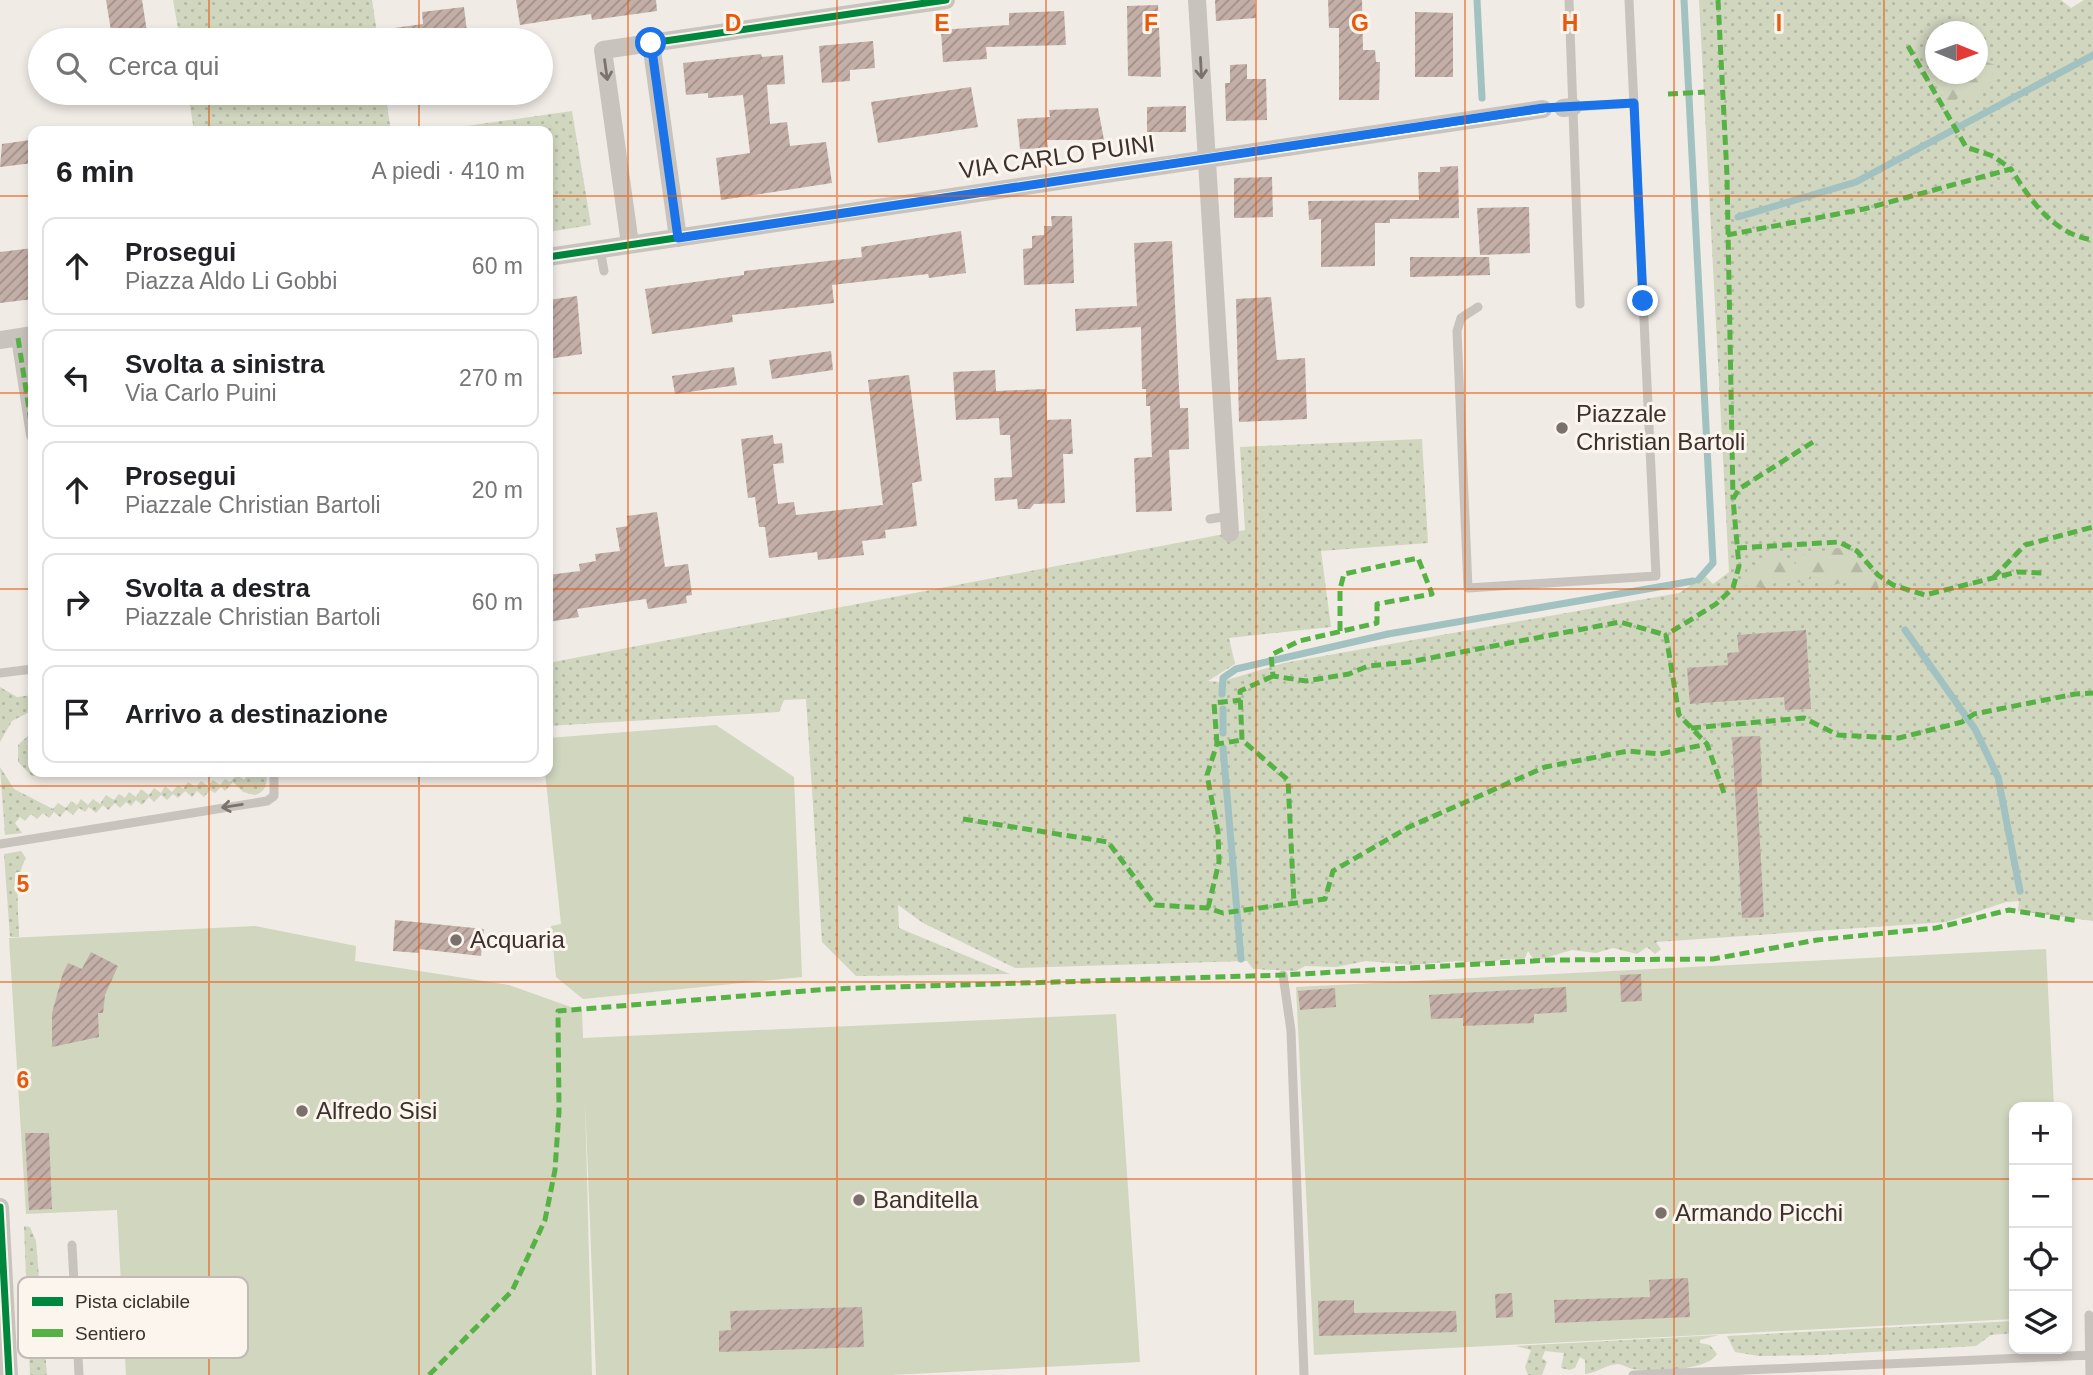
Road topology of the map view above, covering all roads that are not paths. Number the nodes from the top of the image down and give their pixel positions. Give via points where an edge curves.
1 (946, 0) edge
2 (1197, 0) edge
3 (1569, 0) edge
4 (1629, 0) edge
5 (651, 43) junction
6 (1634, 103) junction
7 (1568, 107) junction
8 (1543, 108) joint
9 (1207, 159) junction
10 (678, 238) junction
11 (630, 244) junction
12 (600, 249) junction
13 (553, 256) edge
14 (604, 271) dead end
15 (1580, 304) dead end
16 (1478, 307) dead end
17 (20, 337) edge
18 (28, 357) edge
19 (28, 397) edge
20 (1210, 519) dead end
21 (1230, 525) joint
22 (28, 669) edge
23 (0, 673) edge
24 (275, 777) edge
25 (0, 844) edge
26 (1283, 975) dead end
27 (0, 1207) edge
28 (72, 1245) dead end
29 (74, 1277) edge
30 (2089, 1315) dead end
31 (2091, 1355) junction
32 (9, 1375) edge
33 (1304, 1375) edge
34 (1633, 1375) edge
35 (2090, 1375) edge

1 - 5 street
2 -> 9 street
3 - 7 lane
4 - 6 lane
5 - 10 street
5 -> 11 street via 603,50
6 - 7 lane
6 - 16 lane via 1656,576 1468,587 1457,331 1461,318
7 - 8 lane, VIA CARLO PUINI
7 - 15 lane
8 - 9 street, VIA CARLO PUINI
9 - 10 street, VIA CARLO PUINI
9 - 21 street
10 - 11 street, VIA CARLO PUINI
11 - 12 street, VIA CARLO PUINI
12 - 13 street, VIA CARLO PUINI
12 - 14 lane
17 - 18 lane
17 - 19 street
20 - 21 lane
22 - 23 lane
24 -> 25 lane via 274,796 267,801
26 - 33 lane via 1291,1031
27 - 32 street
28 - 29 lane
30 - 31 lane
31 - 34 lane
31 - 35 lane

